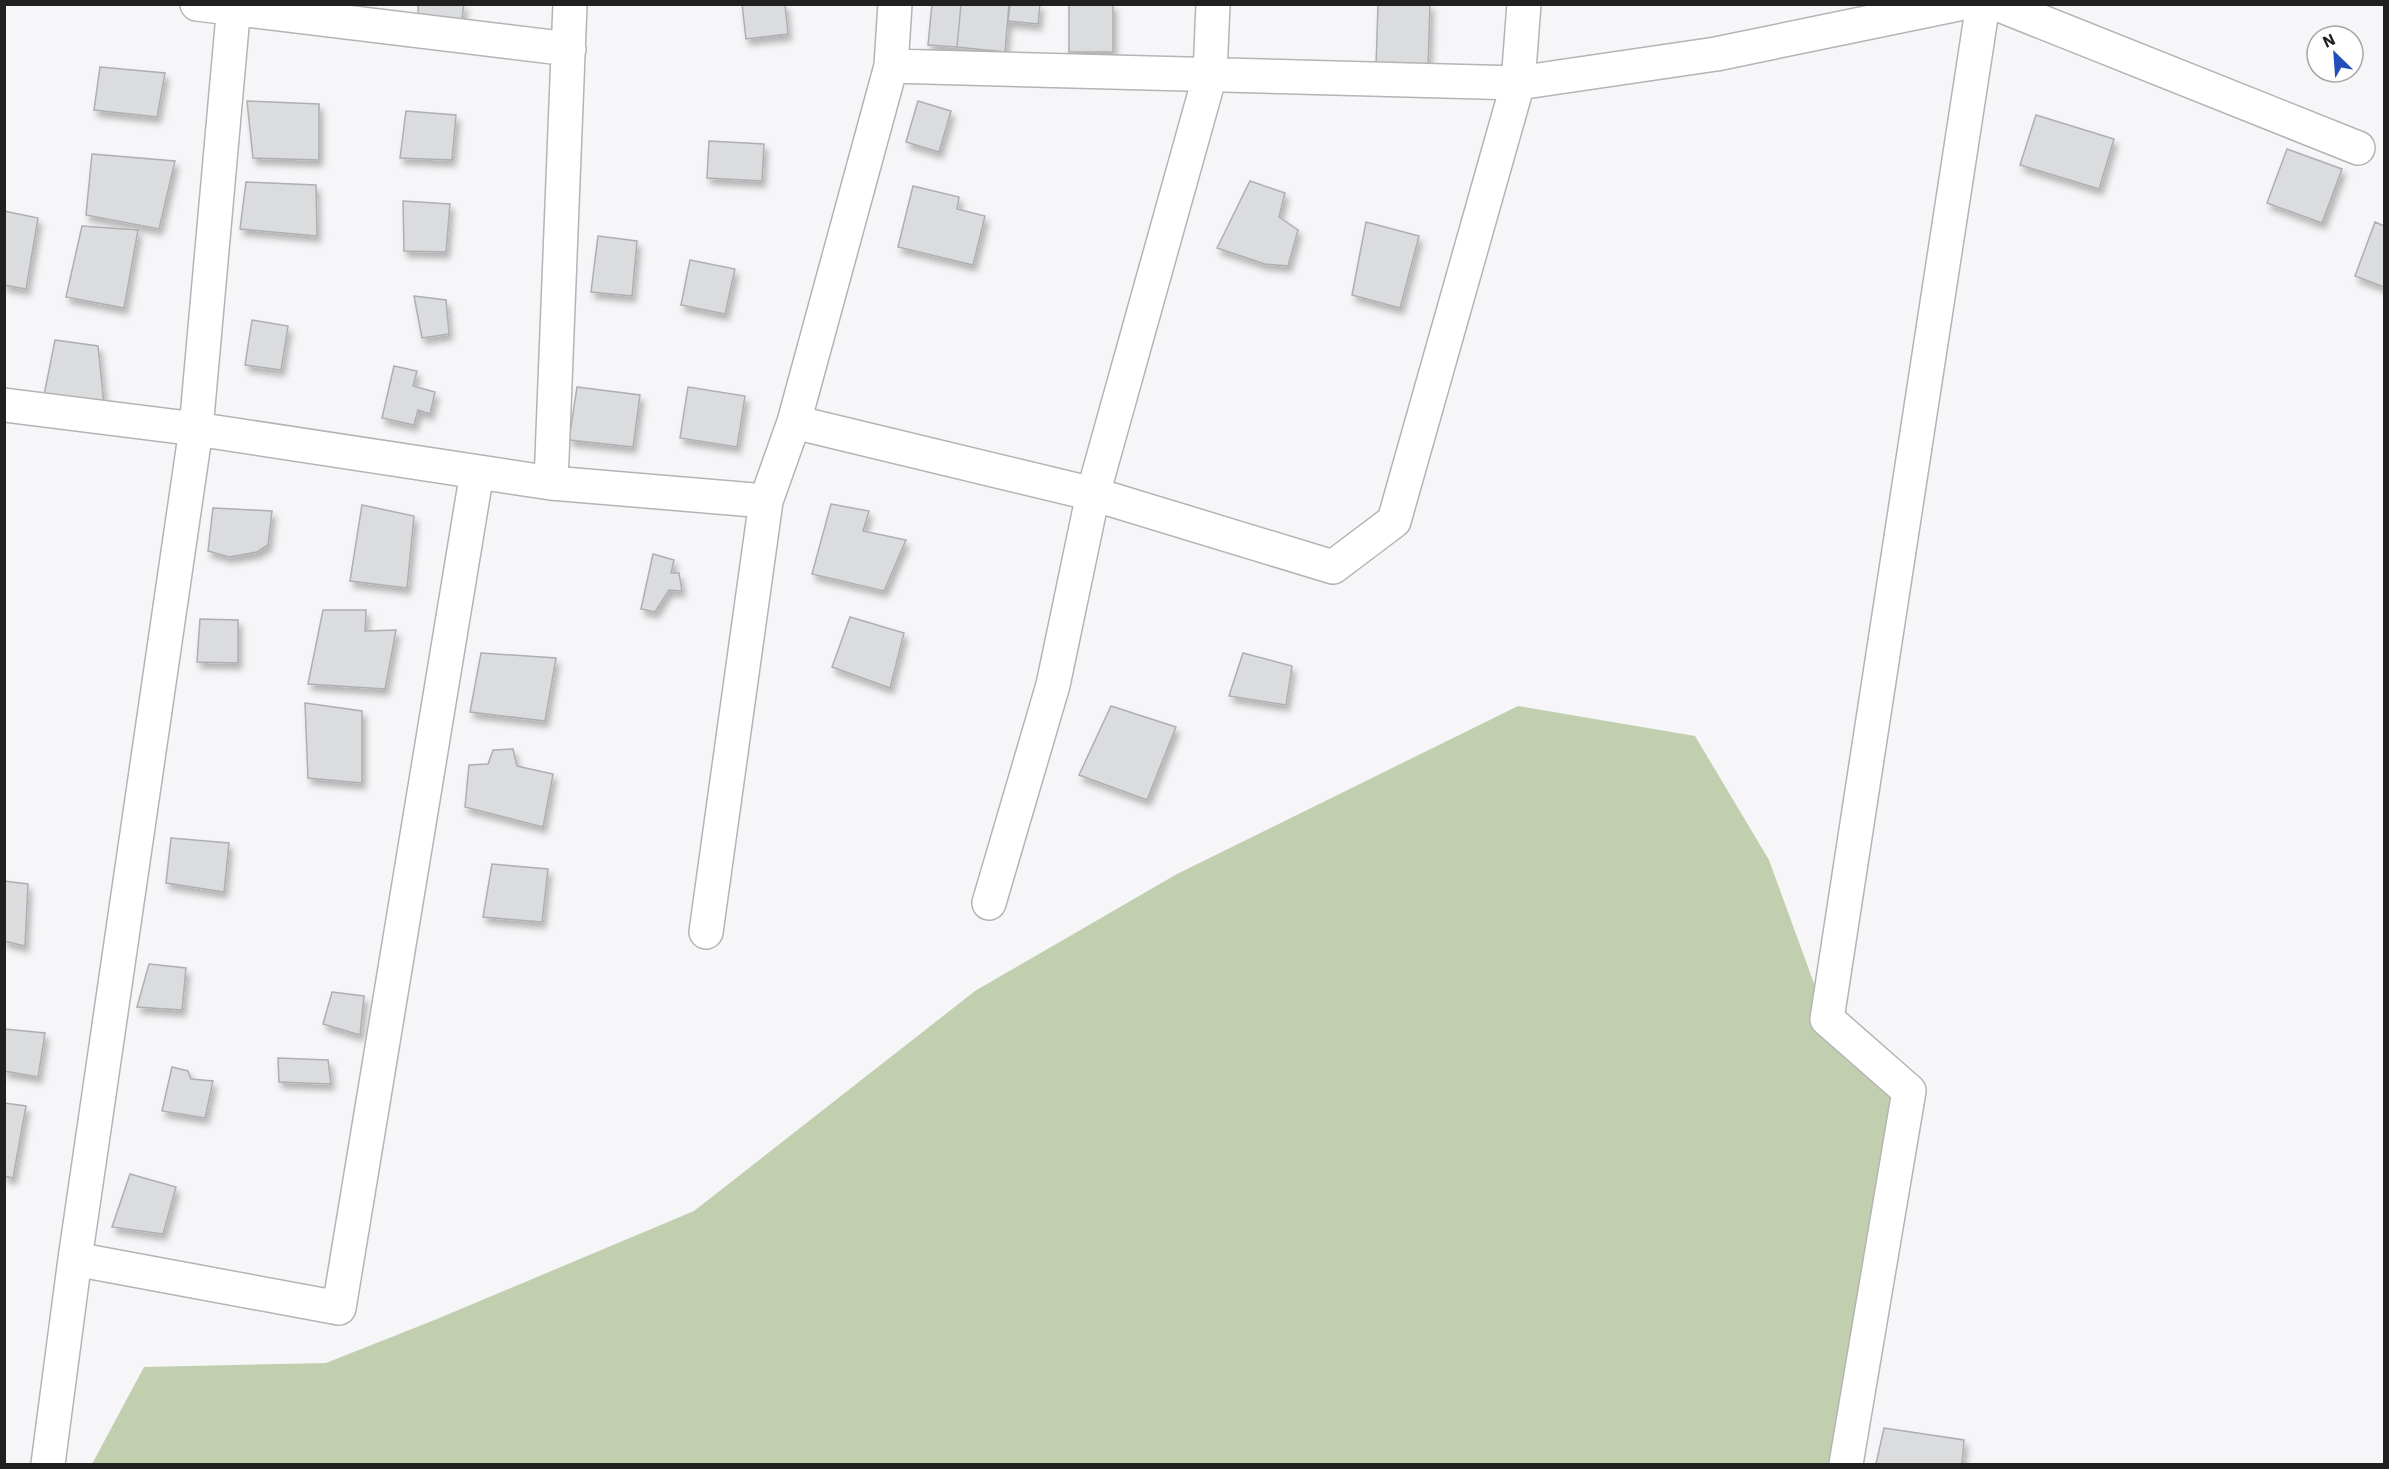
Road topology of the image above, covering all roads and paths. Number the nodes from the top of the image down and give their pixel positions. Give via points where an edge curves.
1 (197, 4) edge
2 (570, 4) edge
3 (895, 4) edge
4 (1213, 4) edge
5 (1524, 4) edge
6 (1958, 4) edge
7 (1983, 4) edge
8 (1997, 4) edge
9 (234, 7) edge
10 (569, 49) junction
11 (891, 66) junction
12 (1210, 75) junction
13 (1518, 83) junction
14 (2358, 148) dead end
15 (4, 405) edge
16 (794, 422) junction
17 (196, 429) junction
18 (477, 472) junction
19 (551, 483) junction
20 (1093, 494) junction
21 (766, 501) junction
22 (989, 903) dead end
23 (706, 932) dead end
24 (75, 1258) junction
25 (48, 1464) edge
26 (1846, 1464) edge

1 - 9 street
2 - 10 street
3 - 11 street
4 - 12 street
5 - 13 street
6 - 13 street via 1716,54
7 - 26 street via 1827,1019 1909,1091
8 - 14 street
9 - 10 street
9 - 17 street
10 - 19 street
11 - 12 street
11 - 16 street
12 - 13 street
12 - 20 street
13 - 20 street via 1394,521 1333,567
15 - 17 street
16 - 20 street
16 - 21 street
17 - 18 street
17 - 24 street
18 - 19 street
18 - 24 street via 339,1308
19 - 21 street
20 - 22 street via 1053,685
21 - 23 street
24 - 25 street

